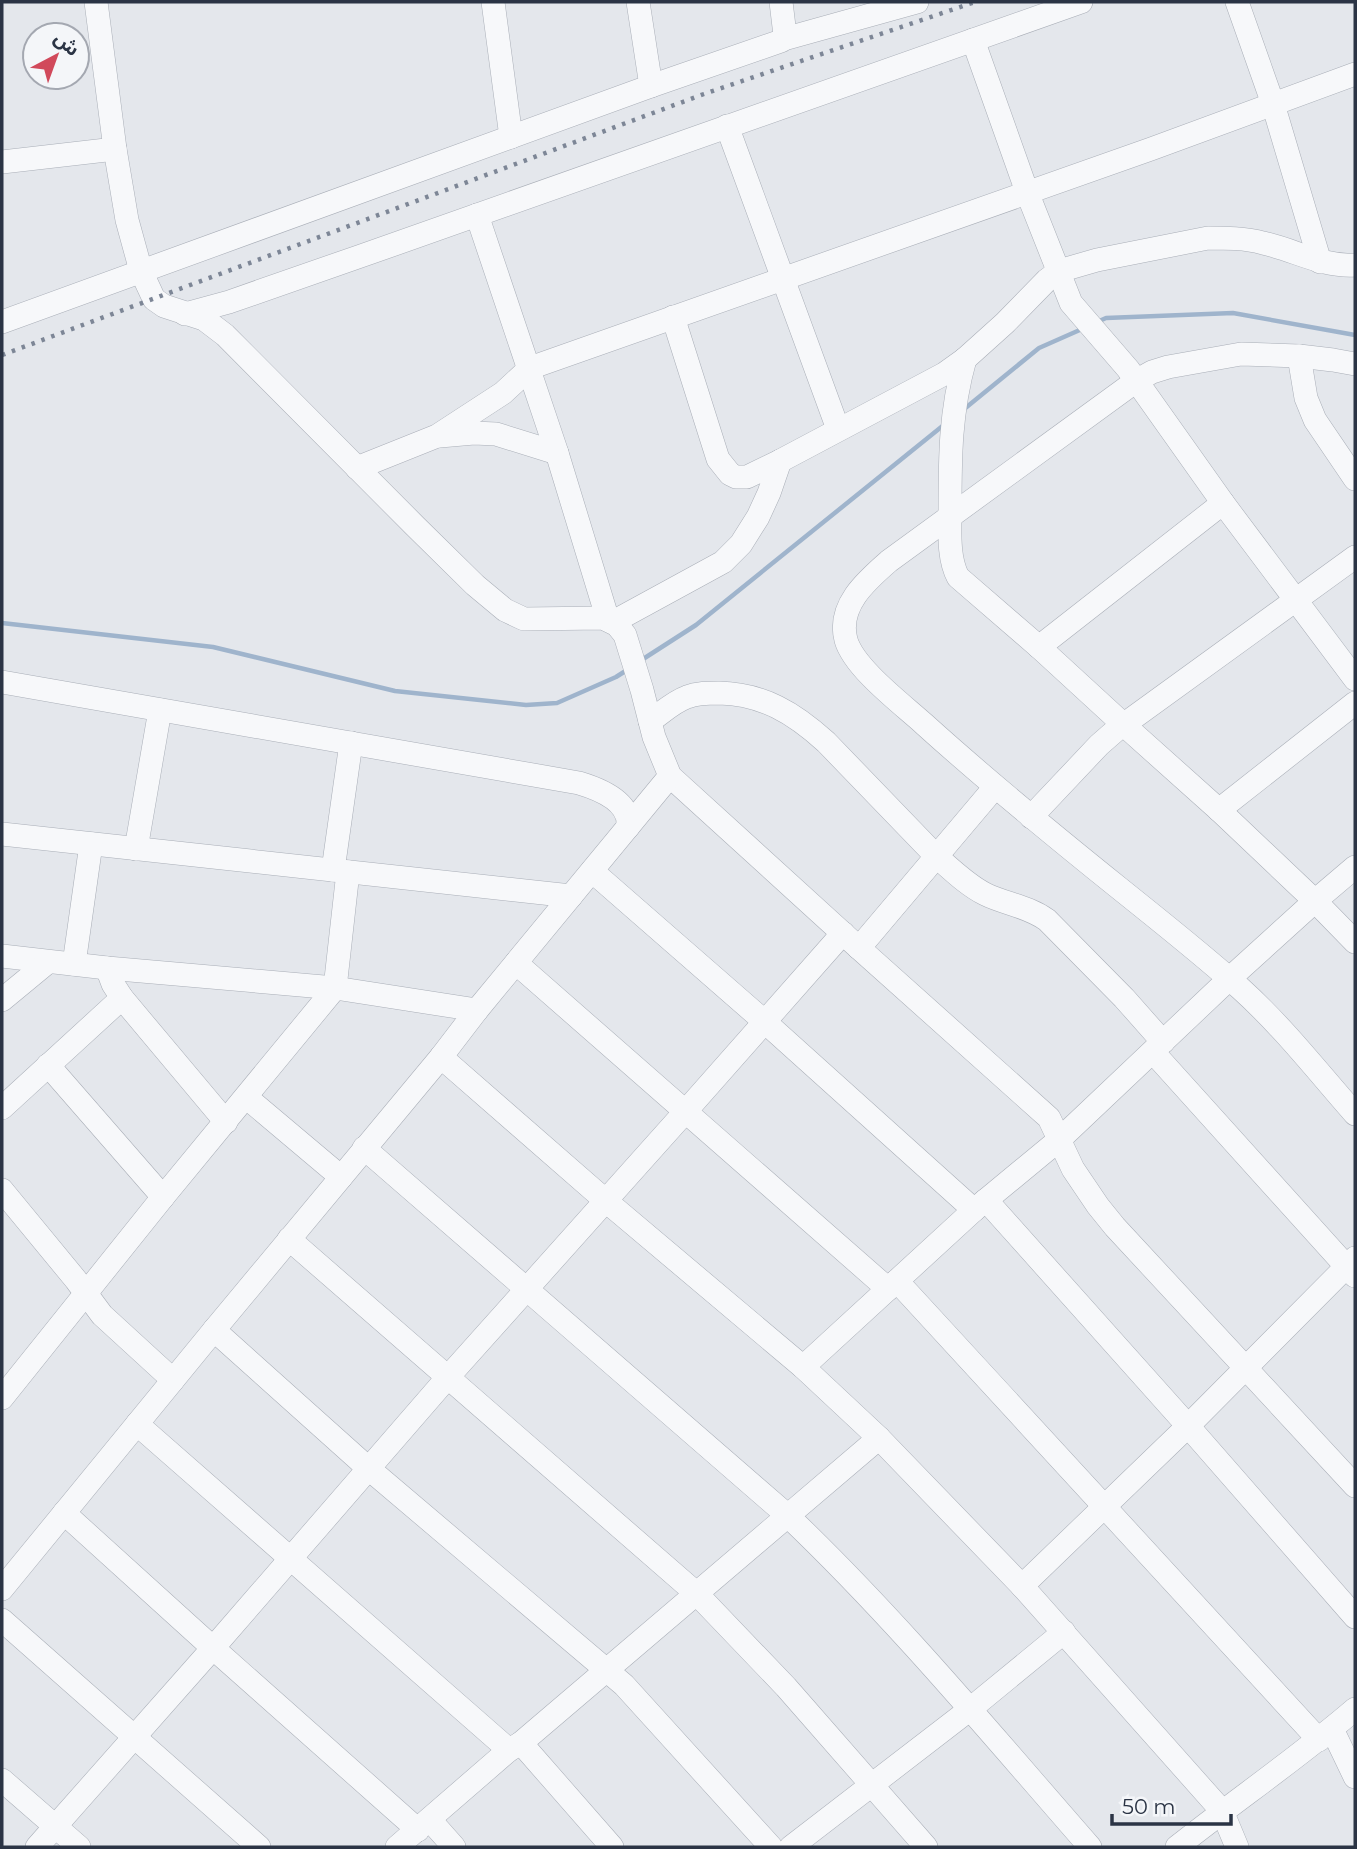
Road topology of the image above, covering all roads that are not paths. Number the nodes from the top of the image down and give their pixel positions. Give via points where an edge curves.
1 (96, 2) edge
2 (494, 2) edge
3 (638, 2) edge
4 (781, 2) edge
5 (918, 2) edge
6 (1081, 2) edge
7 (1237, 2) edge
8 (784, 39) junction
9 (973, 40) junction
10 (1355, 74) edge
11 (651, 86) junction
12 (1273, 104) junction
13 (727, 126) junction
14 (511, 137) junction
15 (115, 149) junction
16 (2, 162) edge
17 (1027, 192) junction
18 (477, 215) junction
19 (1320, 262) junction
20 (1355, 265) edge
21 (141, 271) junction
22 (1059, 271) junction
23 (784, 280) junction
24 (185, 314) junction
25 (673, 317) junction
26 (2, 322) edge
27 (1299, 356) junction
28 (965, 359) junction
29 (1355, 364) edge
30 (530, 368) junction
31 (1136, 381) junction
32 (838, 429) junction
33 (437, 436) junction
34 (557, 453) junction
35 (780, 461) junction
36 (357, 468) junction
37 (1355, 479) edge
38 (1223, 503) junction
39 (950, 516) junction
40 (1355, 556) edge
41 (1296, 599) junction
42 (610, 621) junction
43 (1039, 647) junction
44 (1355, 679) edge
45 (2, 682) edge
46 (1355, 704) edge
47 (160, 709) junction
48 (650, 722) junction
49 (1124, 726) junction
50 (351, 743) junction
51 (670, 776) junction
52 (995, 788) junction
53 (1219, 810) junction
54 (1031, 817) junction
55 (628, 827) junction
56 (2, 834) edge
57 (91, 844) junction
58 (136, 849) junction
59 (936, 856) junction
60 (1355, 867) edge
61 (340, 871) junction
62 (592, 871) junction
63 (571, 897) junction
64 (1315, 901) junction
65 (851, 941) junction
66 (1355, 942) edge
67 (2, 956) edge
68 (48, 962) junction
69 (516, 963) junction
70 (74, 964) junction
71 (107, 968) junction
72 (1229, 979) junction
73 (335, 988) junction
74 (121, 998) junction
75 (2, 1000) edge
76 (477, 1010) junction
77 (765, 1022) junction
78 (1158, 1047) junction
79 (441, 1057) junction
80 (48, 1065) junction
81 (246, 1097) junction
82 (2, 1108) edge
83 (685, 1112) junction
84 (1355, 1114) edge
85 (226, 1122) junction
86 (1060, 1139) junction
87 (364, 1148) junction
88 (341, 1177) junction
89 (2, 1191) edge
90 (163, 1197) junction
91 (606, 1201) junction
92 (980, 1205) junction
93 (289, 1239) junction
94 (1352, 1267) edge
95 (892, 1285) junction
96 (527, 1289) junction
97 (85, 1293) junction
98 (214, 1330) junction
99 (803, 1367) junction
100 (1245, 1368) junction
101 (447, 1377) junction
102 (173, 1380) junction
103 (5, 1387) edge
104 (138, 1423) junction
105 (1188, 1426) junction
106 (879, 1438) junction
107 (368, 1468) junction
108 (1355, 1486) edge
109 (1104, 1506) junction
110 (64, 1513) junction
111 (788, 1516) junction
112 (290, 1558) junction
113 (5, 1575) edge
114 (1022, 1586) junction
115 (697, 1594) junction
116 (1355, 1617) edge
117 (2, 1620) edge
118 (1064, 1632) junction
119 (213, 1648) junction
120 (606, 1671) junction
121 (1355, 1709) edge
122 (970, 1710) junction
123 (1325, 1735) junction
124 (134, 1737) junction
125 (515, 1747) junction
126 (1354, 1770) edge
127 (2, 1780) edge
128 (872, 1784) junction
129 (1222, 1811) junction
130 (424, 1825) junction
131 (55, 1827) junction
132 (37, 1847) edge
133 (79, 1847) edge
134 (259, 1847) edge
135 (397, 1847) edge
136 (454, 1847) edge
137 (612, 1847) edge
138 (771, 1847) edge
139 (791, 1847) edge
140 (926, 1847) edge
141 (1090, 1847) edge
142 (1177, 1847) edge
143 (1237, 1847) edge

1 - 15 street
2 - 14 street
3 - 11 street
4 - 8 street
5 - 8 street
6 - 9 street
7 - 12 street
8 - 11 street
9 - 13 street
9 - 17 street
10 - 12 street
11 - 14 street
12 - 17 street
12 - 19 street
13 - 18 street
13 - 23 street
14 - 21 street
15 - 16 street
15 - 21 street
17 - 22 street
17 - 23 street
18 - 24 street
18 - 30 street
19 - 20 street
19 - 22 street via 1262,242 1208,238
21 - 24 street via 154,299
21 - 26 street
22 - 28 street
22 - 31 street via 1071,303
23 - 25 street
23 - 32 street
24 - 36 street via 204,319 225,335
25 - 30 street
25 - 35 street via 723,467 736,477 747,477
27 - 29 street
27 - 31 street via 1241,354 1152,372
27 - 37 street via 1315,421
28 - 32 street
28 - 39 street via 953,414
30 - 33 street via 511,388
30 - 34 street
31 - 38 street
31 - 39 street
32 - 35 street
33 - 34 street via 496,434
33 - 36 street
34 - 42 street
35 - 42 street via 758,517 723,562
36 - 42 street via 505,610 524,619
38 - 41 street
38 - 43 street
39 - 43 street via 956,575
39 - 52 street via 889,561 859,590 845,619 846,639 875,680
40 - 41 street
41 - 44 street
41 - 49 street
42 - 48 street via 620,628 628,645
43 - 49 street
45 - 47 street
46 - 53 street
47 - 50 street
47 - 58 street
48 - 51 street
48 - 59 street via 698,693 739,694 785,710 826,742
49 - 53 street
49 - 54 street via 1099,745
50 - 55 street via 579,783 611,797 625,812
50 - 61 street
51 - 55 street
51 - 65 street
52 - 54 street
52 - 59 street
53 - 64 street
54 - 72 street
55 - 62 street
56 - 57 street
57 - 58 street
57 - 70 street
58 - 61 street
59 - 65 street
59 - 78 street via 984,893 1047,920 1124,998
60 - 64 street
61 - 63 street
61 - 73 street
62 - 63 street
62 - 77 street
63 - 69 street
64 - 66 street
64 - 72 street
65 - 77 street
65 - 86 street via 1040,1109
67 - 68 street
68 - 70 street
68 - 75 street
69 - 76 street
69 - 83 street
70 - 71 street
71 - 73 street
71 - 74 street
72 - 78 street
72 - 84 street via 1278,1026
73 - 76 street
73 - 81 street
74 - 80 street
74 - 85 street
76 - 79 street
77 - 83 street
77 - 92 street
78 - 86 street
78 - 94 street
79 - 87 street
79 - 91 street
80 - 82 street
80 - 90 street
81 - 85 street
81 - 88 street
83 - 91 street
83 - 95 street
85 - 90 street
86 - 92 street
86 - 100 street via 1073,1169 1115,1227
87 - 88 street
87 - 96 street
88 - 93 street
89 - 97 street
90 - 97 street
91 - 96 street
91 - 99 street
92 - 95 street
92 - 105 street
93 - 98 street
93 - 101 street
94 - 100 street
95 - 99 street
95 - 109 street
96 - 101 street
96 - 111 street
97 - 102 street via 108,1322
97 - 103 street
98 - 102 street
98 - 107 street
99 - 106 street
100 - 105 street
100 - 108 street
101 - 107 street
101 - 115 street
102 - 104 street
104 - 110 street
104 - 112 street
105 - 109 street
105 - 116 street
106 - 111 street
106 - 114 street
107 - 112 street
107 - 120 street
109 - 114 street
109 - 123 street
110 - 113 street
110 - 119 street
111 - 115 street
111 - 122 street
112 - 119 street
112 - 125 street
114 - 118 street
115 - 120 street
115 - 128 street
117 - 124 street
118 - 122 street
118 - 129 street
119 - 124 street
119 - 130 street
120 - 125 street
120 - 138 street via 641,1703
121 - 123 street
122 - 128 street
122 - 141 street
123 - 126 street
123 - 129 street
124 - 131 street
124 - 134 street
125 - 130 street
125 - 137 street
127 - 131 street
128 - 139 street
128 - 140 street
129 - 142 street
129 - 143 street
130 - 135 street
130 - 136 street
131 - 132 street
131 - 133 street

